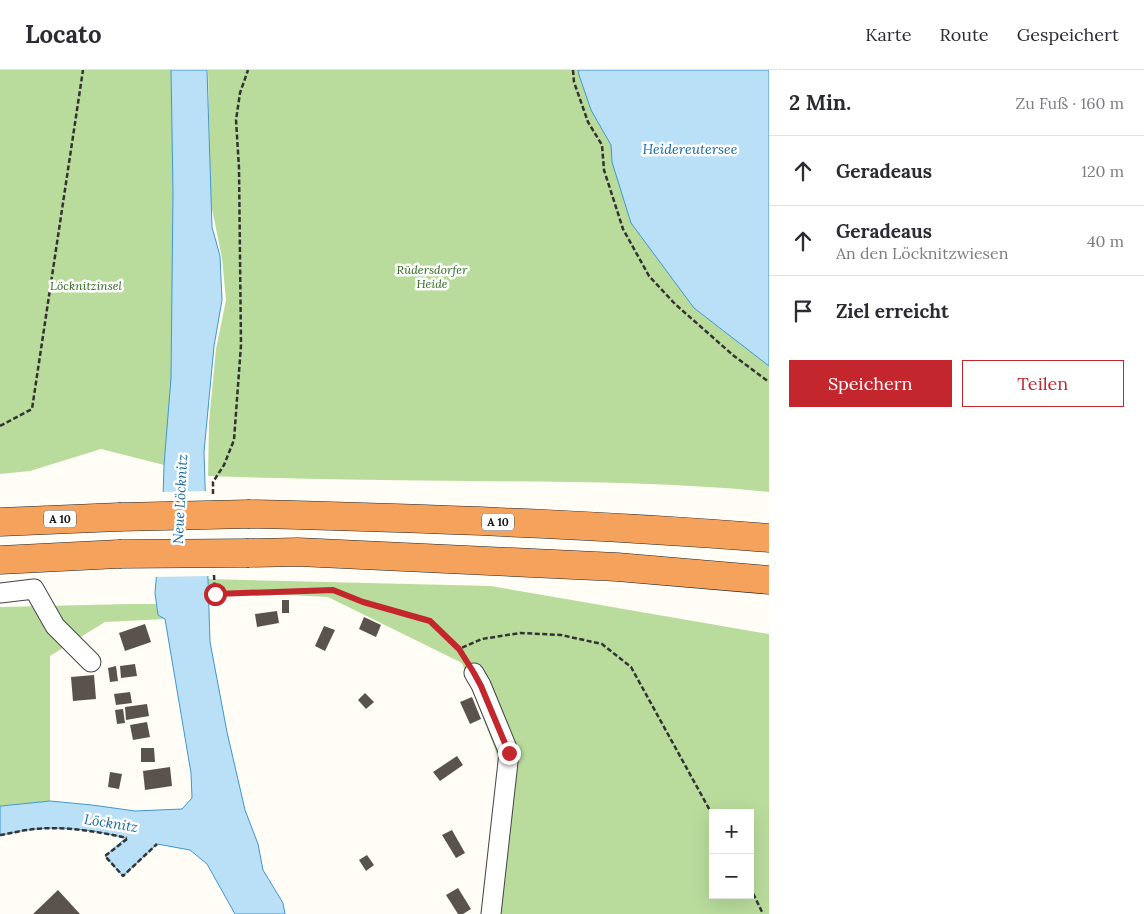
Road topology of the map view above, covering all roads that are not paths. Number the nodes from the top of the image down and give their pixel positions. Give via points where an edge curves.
1 (0, 522) edge
2 (769, 538) edge
3 (0, 560) edge
4 (769, 580) edge
5 (0, 593) edge
6 (91, 662) dead end
7 (474, 673) road end
8 (492, 914) edge

1 - 2 highway, A 10, bridge via 250,514 396,517
3 - 4 highway, bridge via 119,554 298,552 617,567
5 - 6 street via 34,589 55,626
7 - 8 street via 509,753

